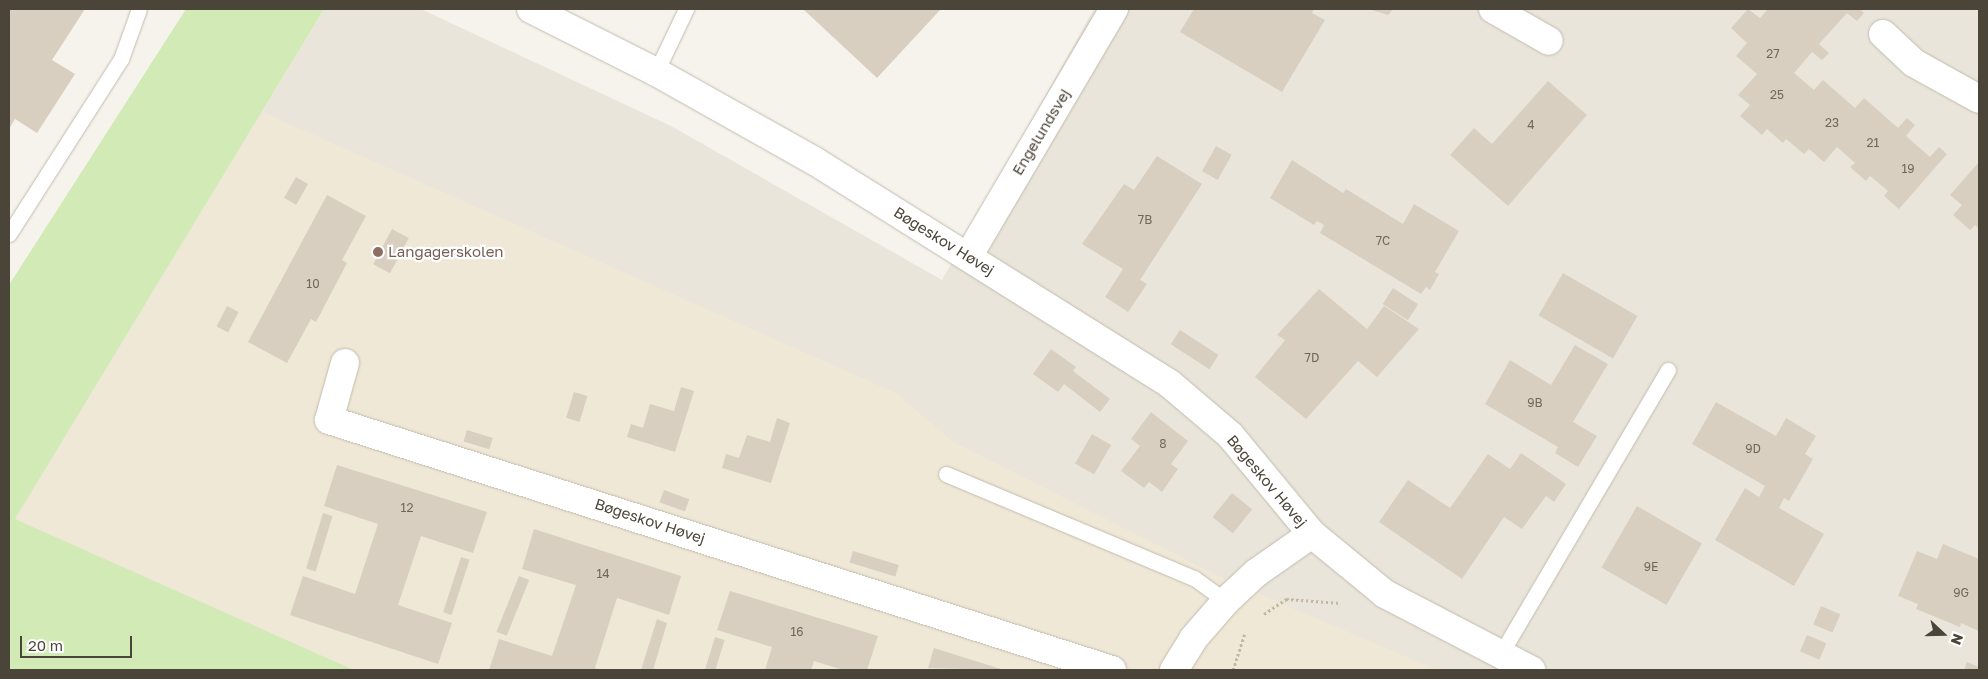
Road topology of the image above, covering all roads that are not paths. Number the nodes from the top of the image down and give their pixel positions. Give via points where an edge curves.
1 (139, 9) edge
2 (531, 9) edge
3 (686, 9) edge
4 (1114, 9) edge
5 (1498, 10) edge
6 (1883, 34) dead end
7 (1549, 41) dead end
8 (656, 72) junction
9 (1979, 99) edge
10 (9, 234) edge
11 (969, 255) junction
12 (345, 363) dead end
13 (1668, 370) dead end
14 (946, 474) dead end
15 (1312, 534) junction
16 (1226, 601) junction
17 (1500, 655) junction
18 (1112, 670) edge
19 (1174, 670) edge
20 (1531, 670) edge

1 - 10 lane via 121,59
2 - 8 street, Bøgeskov Høvej
3 - 8 lane
4 - 11 street, Engelundsvej
5 - 7 street
6 - 9 street via 1914,63
8 - 11 street, Bøgeskov Høvej via 814,160
11 - 15 street, Bøgeskov Høvej via 1170,384 1230,434
12 - 18 street, Bøgeskov Høvej via 329,420
13 - 17 lane
14 - 16 lane via 1194,578
15 - 16 street, Bøgeskov Høvej via 1256,574
15 - 17 street, Bøgeskov Høvej via 1385,594
16 - 19 street, Bøgeskov Høvej via 1193,639
17 - 20 street, Bøgeskov Høvej

